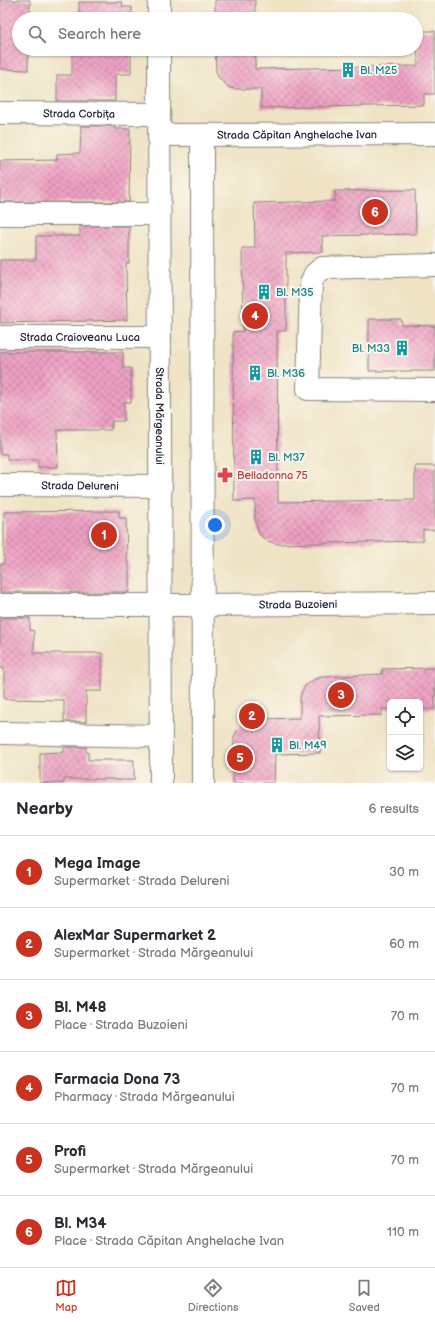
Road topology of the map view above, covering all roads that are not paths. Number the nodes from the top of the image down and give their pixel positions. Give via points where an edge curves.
1 (159, 0) edge
2 (159, 12) edge
3 (159, 56) edge
4 (0, 113) edge
5 (158, 125) junction
6 (435, 134) edge
7 (202, 135) junction
8 (0, 214) edge
9 (159, 214) junction
10 (435, 265) edge
11 (0, 337) edge
12 (160, 337) junction
13 (435, 390) edge
14 (0, 485) edge
15 (161, 486) junction
16 (435, 603) edge
17 (0, 605) edge
18 (161, 605) junction
19 (202, 605) junction
20 (0, 733) edge
21 (161, 736) junction
22 (161, 783) edge
23 (203, 783) edge

1 - 2 street
3 - 5 street, Strada Mărgeanului
4 - 5 street, Strada Corbița
5 - 7 street, Strada Căpitan Anghelache Ivan
5 - 9 street, Strada Mărgeanului
6 - 7 street, Strada Căpitan Anghelache Ivan
7 - 19 street
8 - 9 street
9 - 12 street, Strada Mărgeanului
10 - 13 street via 322,268 315,274 310,282 308,389
11 - 12 street, Strada Craioveanu Luca
12 - 15 street, Strada Mărgeanului
14 - 15 street, Strada Delureni
15 - 18 street, Strada Mărgeanului
16 - 19 street, Strada Buzoieni
17 - 18 street, Strada Buzoieni
18 - 19 street, Strada Buzoieni
18 - 21 street, Strada Mărgeanului
19 - 23 street
20 - 21 street
21 - 22 street, Strada Mărgeanului

